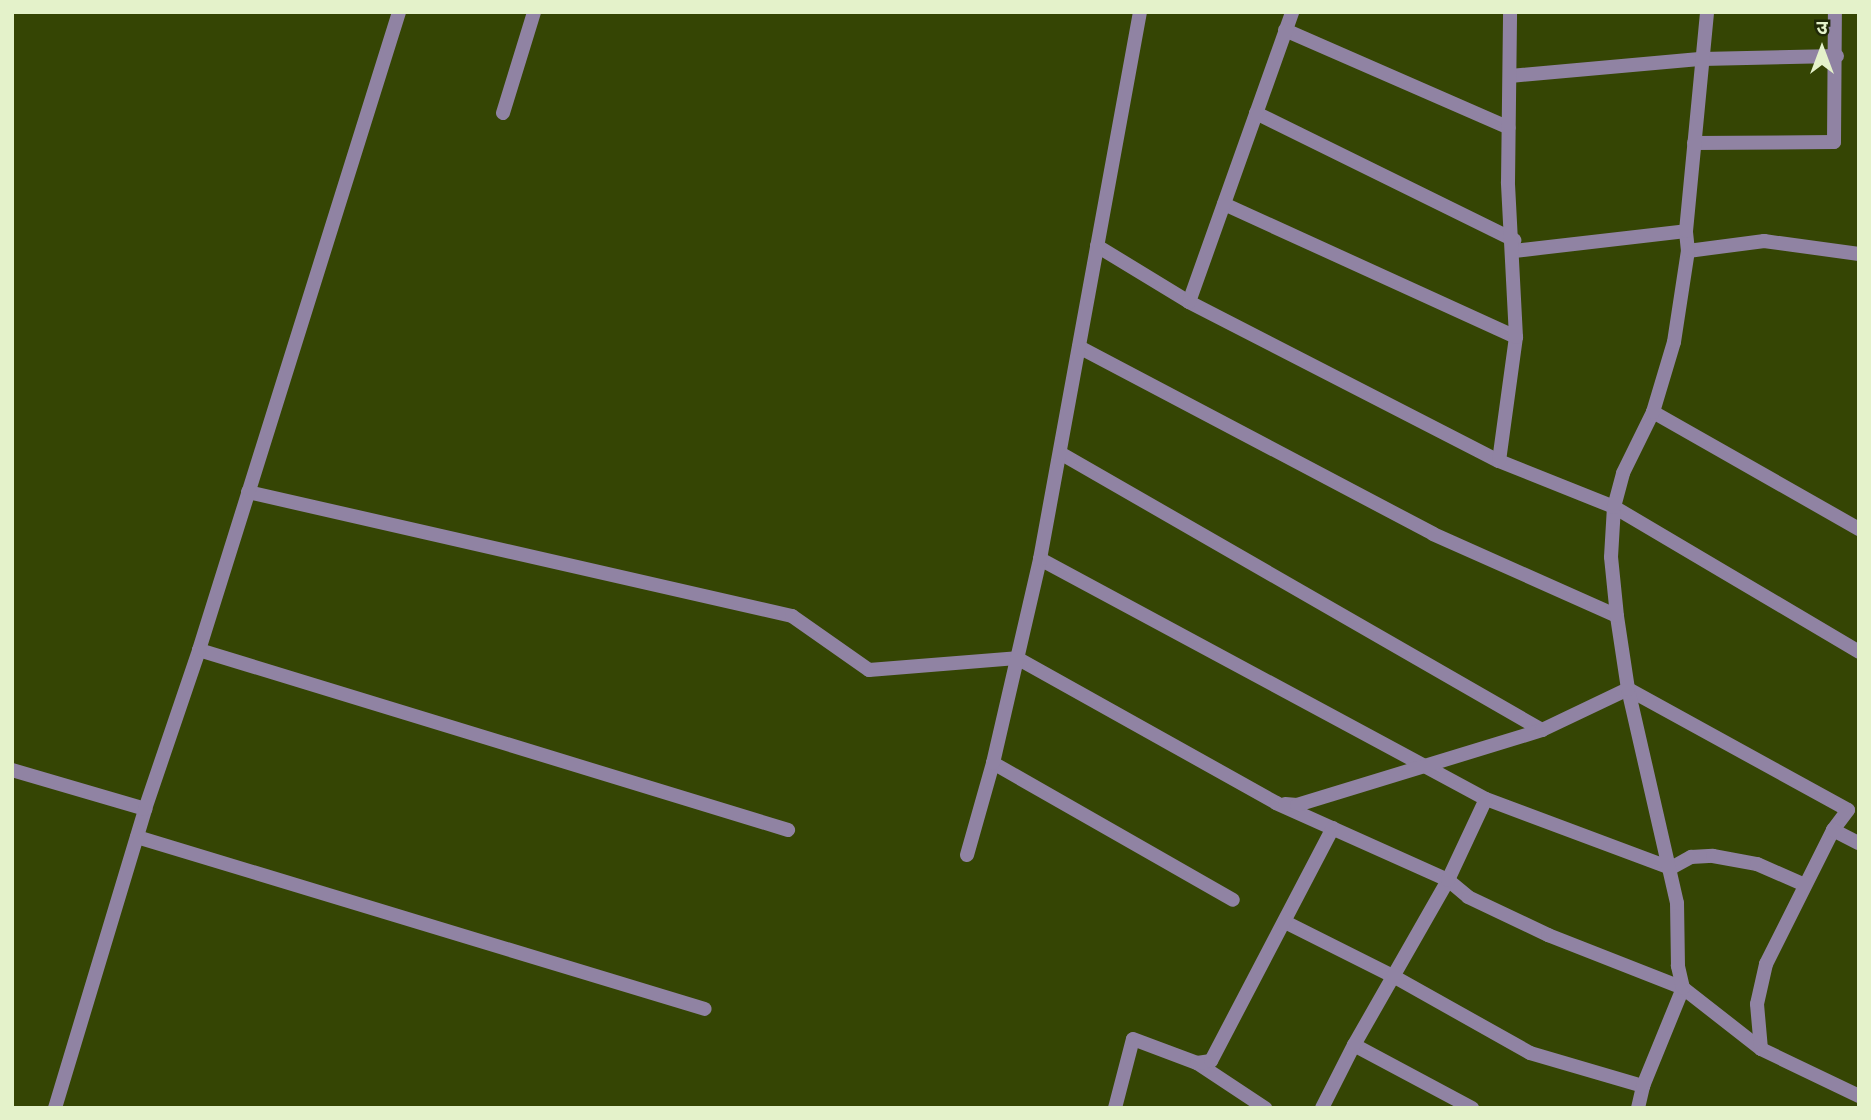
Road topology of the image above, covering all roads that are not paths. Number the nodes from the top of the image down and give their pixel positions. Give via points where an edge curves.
1 (399, 12) edge
2 (534, 12) edge
3 (1140, 12) edge
4 (1292, 12) edge
5 (1510, 12) edge
6 (1707, 12) edge
7 (1835, 12) edge
8 (1286, 30) junction
9 (1837, 56) junction
10 (1702, 59) junction
11 (1510, 76) junction
12 (503, 113) dead end
13 (1256, 113) junction
14 (1509, 128) junction
15 (1693, 143) junction
16 (1224, 204) junction
17 (1686, 231) junction
18 (1097, 246) junction
19 (1514, 246) junction
20 (1688, 251) junction
21 (1859, 254) edge
22 (1189, 302) junction
23 (1516, 337) junction
24 (1079, 347) junction
25 (1653, 412) junction
26 (1059, 453) junction
27 (1499, 461) junction
28 (248, 492) junction
29 (1614, 507) junction
30 (1859, 529) edge
31 (1040, 559) junction
32 (1617, 616) junction
33 (199, 650) junction
34 (1859, 652) edge
35 (1017, 658) junction
36 (1628, 689) junction
37 (1542, 730) junction
38 (993, 763) junction
39 (1425, 768) junction
40 (12, 770) edge
41 (1486, 799) junction
42 (1276, 803) junction
43 (145, 810) junction
44 (1333, 828) junction
45 (788, 830) dead end
46 (1833, 830) junction
47 (137, 837) junction
48 (1859, 843) edge
49 (967, 855) dead end
50 (1671, 868) junction
51 (1448, 880) junction
52 (1805, 885) junction
53 (1233, 900) dead end
54 (1285, 922) junction
55 (1393, 976) junction
56 (1683, 988) junction
57 (705, 1009) dead end
58 (1354, 1045) junction
59 (1761, 1049) junction
60 (1197, 1063) junction
61 (1643, 1086) junction
62 (1859, 1096) edge
63 (55, 1108) edge
64 (1115, 1108) edge
65 (1265, 1108) edge
66 (1322, 1108) edge
67 (1472, 1108) edge
68 (1638, 1108) edge

1 - 28 street
2 - 12 street
3 - 18 street
4 - 8 street
5 - 11 street
6 - 10 street
7 - 9 street
8 - 13 street
8 - 14 street
9 - 10 street
9 - 15 street via 1834,142
10 - 11 street
10 - 15 street
11 - 14 street
13 - 16 street
13 - 19 street
14 - 19 street
15 - 17 street
16 - 22 street
16 - 23 street
17 - 19 street
17 - 20 street
18 - 22 street
18 - 24 street
19 - 23 street
20 - 21 street via 1763,241
20 - 25 street via 1674,342
22 - 27 street
23 - 27 street
24 - 26 street
24 - 32 street via 1433,534
25 - 29 street via 1623,473
25 - 30 street
26 - 31 street
26 - 37 street
27 - 29 street
28 - 33 street
28 - 35 street via 792,616 869,670
29 - 32 street via 1611,557
29 - 34 street
31 - 35 street
31 - 39 street
32 - 36 street
33 - 43 street
33 - 45 street
35 - 38 street
35 - 42 street
36 - 37 street
36 - 46 street via 1848,810
36 - 50 street
37 - 39 street
38 - 49 street
38 - 53 street
39 - 41 street
39 - 42 street via 1297,806
40 - 43 street
41 - 50 street
41 - 51 street
42 - 44 street
43 - 47 street
44 - 51 street
44 - 54 street
46 - 48 street
46 - 52 street
47 - 57 street
47 - 63 street
50 - 52 street via 1691,857 1713,856 1757,864
50 - 56 street
51 - 55 street
51 - 56 street via 1468,897 1548,935
52 - 59 street via 1766,964 1757,1004
54 - 55 street
54 - 60 street via 1211,1061
55 - 58 street
55 - 61 street via 1530,1053
56 - 59 street
56 - 61 street
58 - 66 street
58 - 67 street
59 - 62 street
60 - 64 street via 1133,1039
60 - 65 street
61 - 68 street

